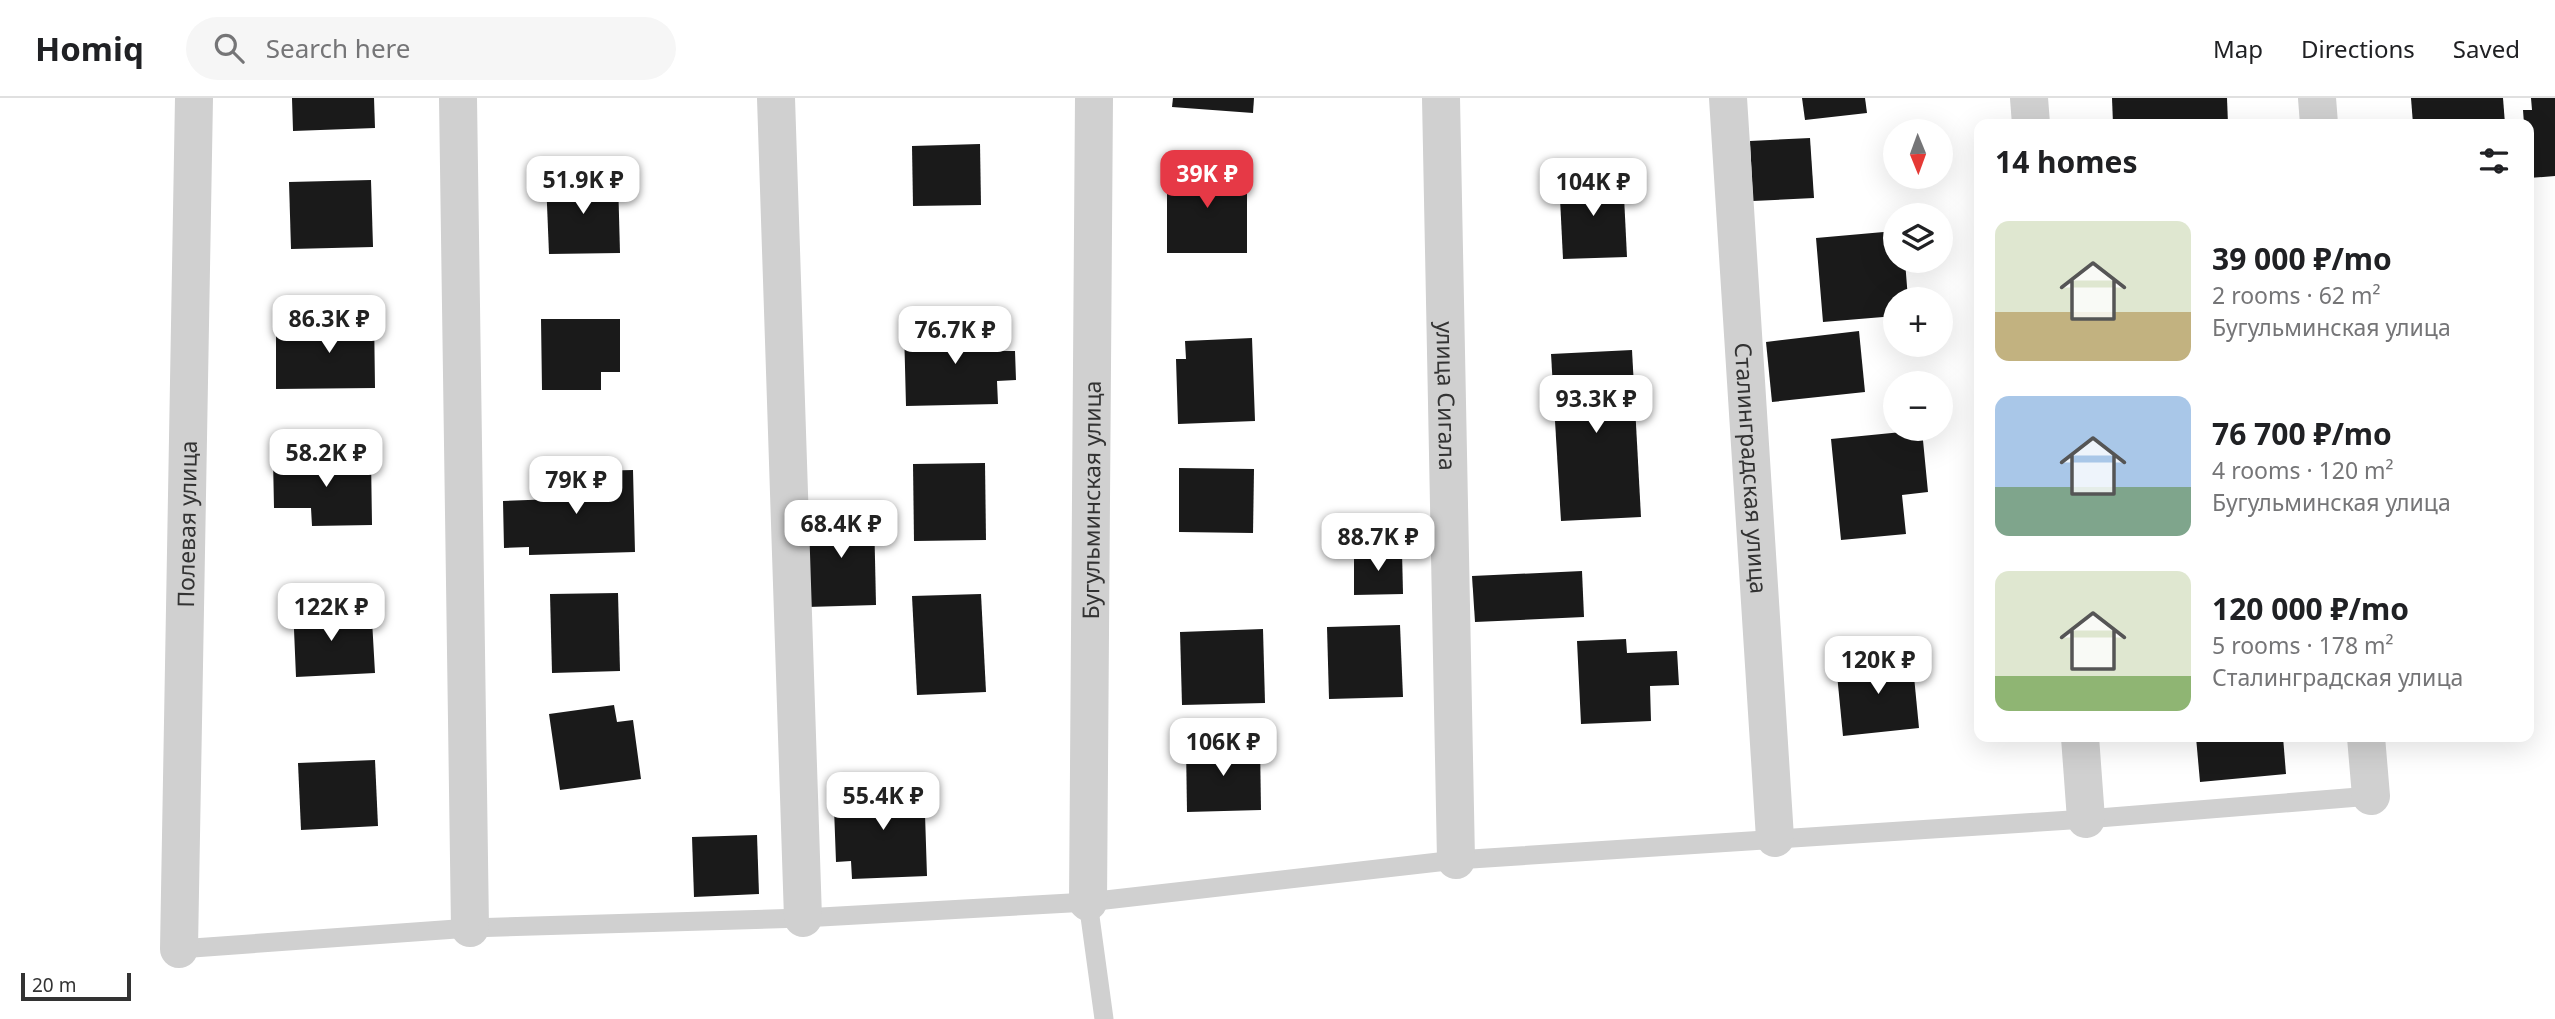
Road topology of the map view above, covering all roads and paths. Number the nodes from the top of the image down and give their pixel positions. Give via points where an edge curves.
1 (194, 98) edge
2 (458, 98) edge
3 (776, 98) edge
4 (1094, 98) edge
5 (1441, 98) edge
6 (1728, 98) edge
7 (2029, 98) edge
8 (2317, 98) edge
9 (2031, 119) edge
10 (2319, 119) edge
11 (2080, 742) edge
12 (2366, 742) edge
13 (2371, 796) joint
14 (2086, 819) junction
15 (1775, 838) junction
16 (1456, 860) junction
17 (1088, 902) junction
18 (803, 918) junction
19 (470, 928) junction
20 (179, 949) joint
21 (1104, 1019) edge

1 - 20 street, Полевая улица
2 - 19 street
3 - 18 street
4 - 17 street, Бугульминская улица
5 - 16 street, улица Сигала
6 - 15 street, Сталинградская улица
7 - 9 street
8 - 10 street
11 - 14 street
12 - 13 street
13 - 14 lane
14 - 15 lane
15 - 16 lane
16 - 17 lane
17 - 18 lane
17 - 21 lane
18 - 19 lane
19 - 20 lane

